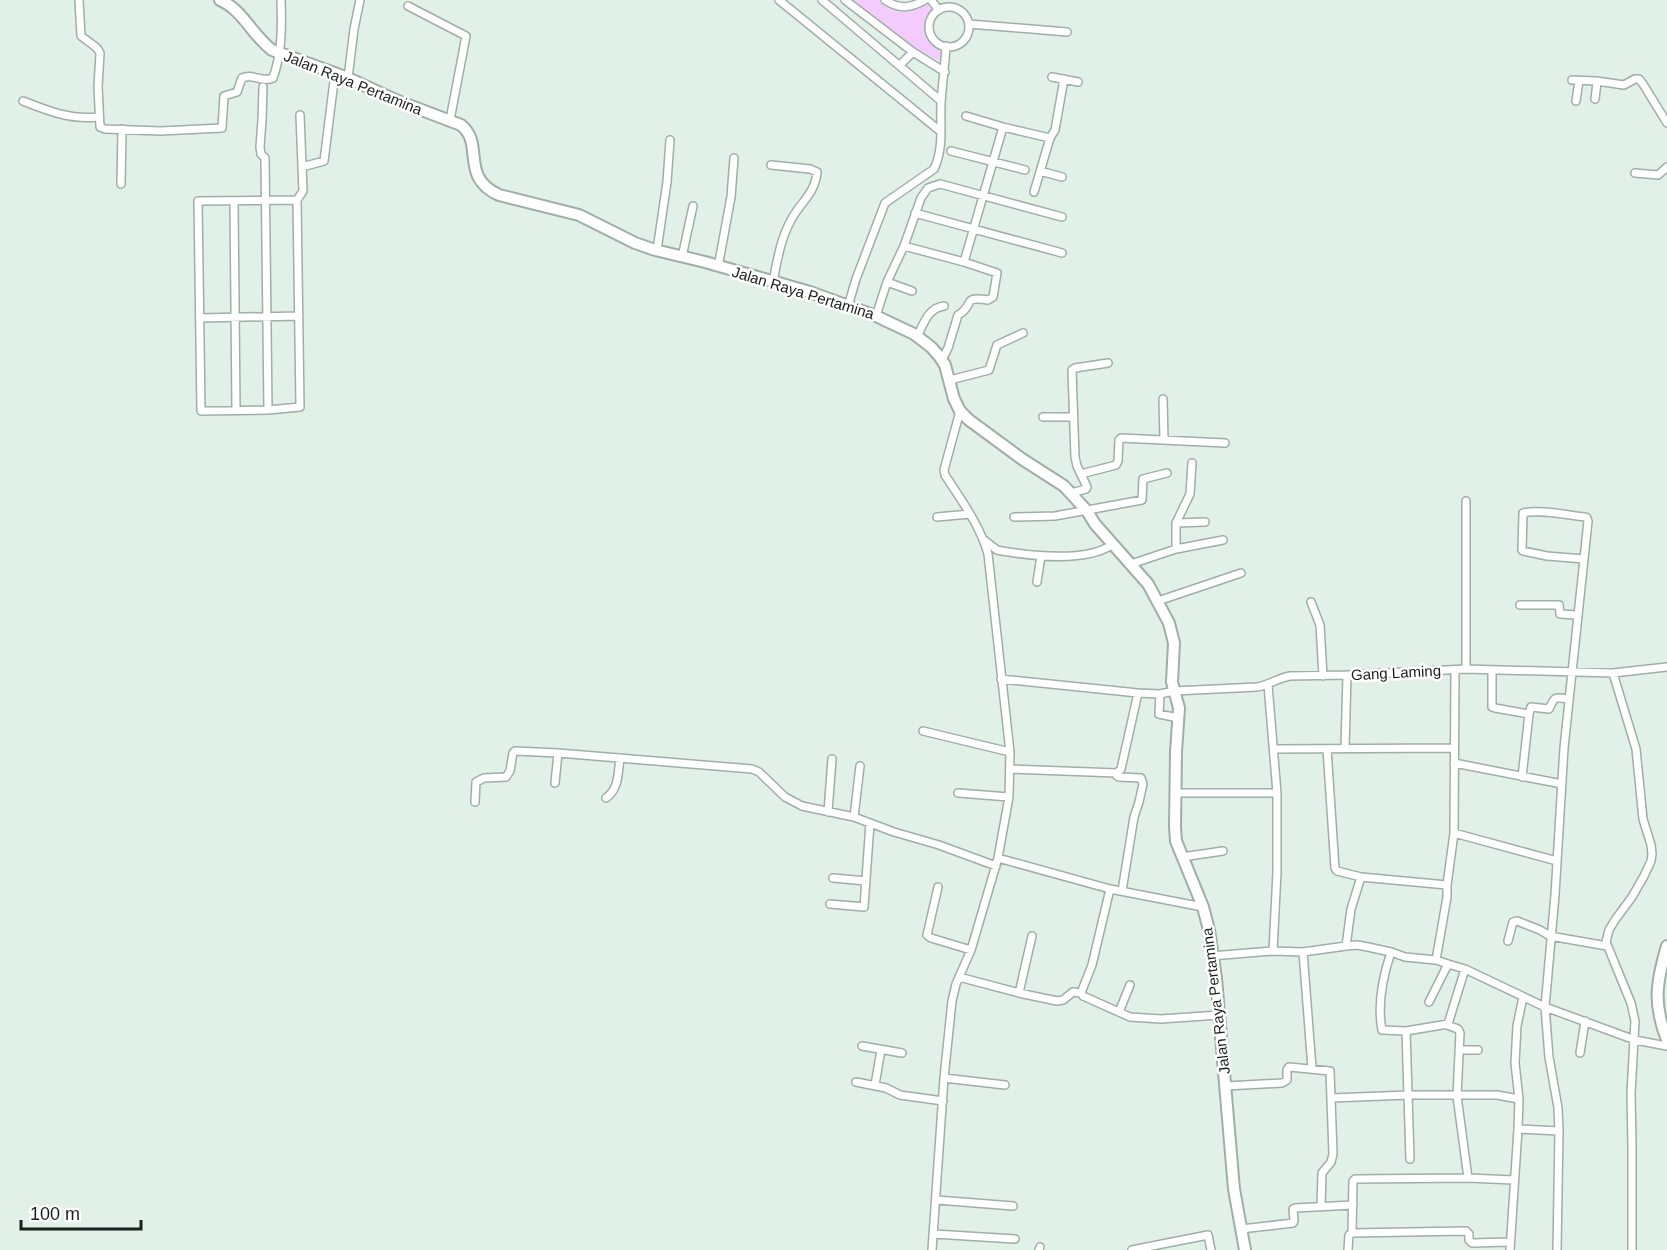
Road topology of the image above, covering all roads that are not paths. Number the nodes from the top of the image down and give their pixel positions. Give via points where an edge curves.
1 (79, 0) edge
2 (220, 0) edge
3 (281, 0) edge
4 (360, 0) edge
5 (779, 0) edge
6 (822, 0) edge
7 (845, 0) edge
8 (885, 0) edge
9 (925, 0) edge
10 (931, 0) edge
11 (961, 0) edge
12 (408, 6) dead end
13 (944, 6) edge
14 (961, 11) junction
15 (969, 24) junction
16 (1067, 32) dead end
17 (946, 46) junction
18 (913, 52) junction
19 (280, 53) junction
20 (900, 65) junction
21 (945, 72) junction
22 (335, 73) junction
23 (1052, 77) dead end
24 (348, 78) junction
25 (1064, 79) junction
26 (1077, 82) dead end
27 (1598, 82) junction
28 (263, 87) dead end
29 (1595, 99) dead end
30 (941, 100) junction
31 (23, 101) dead end
32 (1576, 101) dead end
33 (300, 114) dead end
34 (966, 116) dead end
35 (98, 117) junction
36 (450, 120) junction
37 (1667, 123) edge
38 (1003, 127) junction
39 (122, 129) junction
40 (940, 131) junction
41 (1050, 138) junction
42 (670, 140) dead end
43 (951, 151) dead end
44 (734, 158) dead end
45 (992, 162) junction
46 (771, 165) dead end
47 (302, 166) junction
48 (1667, 167) edge
49 (1025, 170) dead end
50 (1040, 171) junction
51 (1635, 173) dead end
52 (1062, 177) dead end
53 (121, 184) dead end
54 (1034, 192) dead end
55 (982, 195) junction
56 (265, 200) junction
57 (297, 200) junction
58 (234, 201) junction
59 (693, 206) dead end
60 (915, 213) junction
61 (1062, 217) dead end
62 (972, 229) junction
63 (904, 246) junction
64 (657, 250) junction
65 (1062, 253) dead end
66 (682, 257) junction
67 (964, 262) junction
68 (718, 267) junction
69 (773, 282) junction
70 (887, 282) junction
71 (912, 291) dead end
72 (848, 306) junction
73 (944, 306) dead end
74 (266, 316) junction
75 (299, 316) junction
76 (876, 316) junction
77 (235, 317) junction
78 (200, 318) junction
79 (1023, 333) dead end
80 (917, 337) junction
81 (942, 360) junction
82 (1108, 363) dead end
83 (950, 381) junction
84 (1163, 399) dead end
85 (236, 410) junction
86 (268, 410) junction
87 (960, 411) junction
88 (1043, 417) dead end
89 (1073, 417) junction
90 (1164, 440) junction
91 (1225, 443) dead end
92 (1192, 463) dead end
93 (1167, 473) dead end
94 (1081, 474) junction
95 (1071, 493) junction
96 (1466, 501) dead end
97 (1088, 510) junction
98 (970, 514) junction
99 (936, 517) dead end
100 (1014, 517) dead end
101 (1205, 522) dead end
102 (1176, 523) junction
103 (984, 540) junction
104 (1223, 540) dead end
105 (1113, 544) junction
106 (1176, 549) junction
107 (1041, 556) junction
108 (1584, 559) junction
109 (1131, 564) junction
110 (1241, 573) dead end
111 (1037, 582) dead end
112 (1158, 601) junction
113 (1311, 602) dead end
114 (1520, 605) dead end
115 (1577, 615) junction
116 (1667, 667) edge
117 (1466, 669) junction
118 (1455, 670) junction
119 (1492, 670) junction
120 (1572, 671) junction
121 (1617, 672) junction
122 (1347, 675) junction
123 (1323, 676) junction
124 (1001, 679) junction
125 (1268, 685) junction
126 (1174, 691) junction
127 (1138, 693) junction
128 (1160, 694) junction
129 (1569, 699) junction
130 (1529, 714) junction
131 (1178, 718) junction
132 (923, 731) dead end
133 (1345, 748) junction
134 (1454, 748) junction
135 (1274, 749) junction
136 (1327, 749) junction
137 (1010, 752) junction
138 (558, 753) junction
139 (620, 758) junction
140 (832, 759) dead end
141 (1454, 764) junction
142 (860, 766) dead end
143 (1010, 769) junction
144 (1117, 773) junction
145 (1522, 777) junction
146 (555, 783) dead end
147 (1562, 784) junction
148 (958, 793) dead end
149 (1277, 793) junction
150 (1175, 794) junction
151 (1009, 797) junction
152 (606, 798) dead end
153 (475, 802) dead end
154 (828, 812) junction
155 (854, 817) junction
156 (870, 823) junction
157 (1454, 833) junction
158 (1223, 851) dead end
159 (1182, 857) junction
160 (1557, 861) junction
161 (997, 862) junction
162 (1361, 877) junction
163 (833, 878) dead end
164 (866, 881) junction
165 (1447, 885) junction
166 (938, 887) dead end
167 (1110, 889) junction
168 (1122, 891) junction
169 (830, 904) dead end
170 (1203, 907) junction
171 (1032, 936) dead end
172 (1550, 936) junction
173 (1508, 941) dead end
174 (1346, 946) junction
175 (1607, 946) junction
176 (1667, 946) edge
177 (971, 950) junction
178 (1273, 951) junction
179 (1303, 952) junction
180 (1391, 952) junction
181 (1211, 956) junction
182 (1437, 960) junction
183 (1448, 964) junction
184 (1465, 969) junction
185 (959, 977) junction
186 (1130, 985) dead end
187 (1019, 993) junction
188 (1081, 993) junction
189 (1523, 997) junction
190 (1429, 1002) dead end
191 (1545, 1007) junction
192 (1119, 1012) junction
193 (1219, 1015) junction
194 (1585, 1021) junction
195 (1447, 1025) junction
196 (1406, 1031) junction
197 (1639, 1041) junction
198 (1667, 1041) edge
199 (862, 1046) dead end
200 (1667, 1046) edge
201 (881, 1050) junction
202 (1459, 1050) junction
203 (1478, 1050) dead end
204 (902, 1053) dead end
205 (1580, 1053) dead end
206 (1312, 1068) junction
207 (944, 1078) junction
208 (856, 1082) dead end
209 (875, 1085) junction
210 (1005, 1085) dead end
211 (1226, 1086) junction
212 (1408, 1095) junction
213 (1457, 1096) junction
214 (1332, 1098) junction
215 (1518, 1100) junction
216 (943, 1101) junction
217 (1518, 1129) junction
218 (1559, 1131) junction
219 (1410, 1158) dead end
220 (1468, 1178) junction
221 (1514, 1180) junction
222 (937, 1200) junction
223 (1353, 1205) junction
224 (1013, 1206) dead end
225 (1321, 1206) junction
226 (1241, 1229) junction
227 (1352, 1233) junction
228 (934, 1234) junction
229 (1015, 1239) dead end
230 (1510, 1246) edge
231 (932, 1250) edge
232 (1132, 1250) edge
233 (1211, 1250) edge
234 (1245, 1250) edge
235 (1348, 1250) edge
236 (1557, 1250) edge
237 (1632, 1250) edge

1 - 35 street via 81,36 100,53
2 - 19 main road, Jalan Raya Pertamina via 240,14 265,45
3 - 19 street
4 - 24 street
5 - 40 street
6 - 20 street
7 - 18 street
8 - 9 street via 904,8
10 - 13 street
11 - 14 street
12 - 36 street via 466,36
13 - 14 street
13 - 17 street via 931,20 930,31 936,42
14 - 15 street
15 - 16 street
15 - 17 street via 961,43
17 - 21 street
18 - 20 street
18 - 21 street
19 - 22 main road, Jalan Raya Pertamina
19 - 39 street via 273,78 267,81 245,76 237,92 224,96 222,128
20 - 30 street
21 - 30 street
22 - 24 main road, Jalan Raya Pertamina
22 - 47 street via 324,161
23 - 25 street
24 - 36 main road, Jalan Raya Pertamina
25 - 26 street
25 - 41 street via 1055,130
27 - 29 street
27 - 32 street via 1576,81
27 - 37 street via 1624,85 1638,79
28 - 56 street via 260,147 265,158
30 - 40 street
31 - 35 street via 56,114
33 - 47 street
34 - 38 street
35 - 39 street via 102,128
36 - 64 main road, Jalan Raya Pertamina via 468,130 477,176 489,191 579,215
38 - 41 street
38 - 45 street
39 - 53 street
40 - 72 street via 941,148 934,170 882,208
41 - 50 street
42 - 64 street
43 - 45 street
44 - 68 street
45 - 49 street
45 - 55 street
46 - 69 street via 817,172 810,194 789,223
47 - 57 street via 303,191
48 - 51 street via 1658,175
50 - 52 street
50 - 54 street
55 - 60 street via 936,185 924,193
55 - 61 street
55 - 62 street
56 - 57 street
56 - 58 street
56 - 74 street
57 - 75 street
58 - 77 street
58 - 78 street via 198,201
59 - 66 street
60 - 62 street
60 - 63 street
62 - 65 street
62 - 67 street
63 - 67 street
63 - 70 street
64 - 66 main road, Jalan Raya Pertamina
66 - 68 main road, Jalan Raya Pertamina
67 - 81 street via 997,273 993,297 971,299 958,315
68 - 69 main road, Jalan Raya Pertamina
69 - 72 main road, Jalan Raya Pertamina
70 - 71 street
70 - 76 street
72 - 76 main road, Jalan Raya Pertamina
73 - 80 street via 927,315
74 - 75 street
74 - 77 street
74 - 86 street
75 - 86 street via 300,407
76 - 80 main road, Jalan Raya Pertamina
77 - 78 street
77 - 85 street
78 - 85 street via 201,411
79 - 83 street via 997,345 989,370
80 - 81 main road, Jalan Raya Pertamina
81 - 83 main road, Jalan Raya Pertamina
82 - 89 street via 1072,370
83 - 87 main road, Jalan Raya Pertamina
84 - 90 street
85 - 86 street
87 - 95 main road, Jalan Raya Pertamina
87 - 98 street via 944,470
88 - 89 street
89 - 94 street via 1075,457
90 - 91 street
90 - 94 street via 1120,439 1116,465
92 - 102 street via 1191,494
93 - 97 street via 1142,479 1142,500
94 - 95 street via 1087,488
95 - 97 main road, Jalan Raya Pertamina
96 - 117 street
97 - 100 street
97 - 105 main road, Jalan Raya Pertamina
98 - 99 street
98 - 103 street
101 - 102 street
102 - 106 street
103 - 107 street via 997,550
103 - 124 street
104 - 106 street
105 - 107 street via 1104,551
105 - 109 main road, Jalan Raya Pertamina
106 - 109 street
107 - 111 street
108 - 108 street via 1523,551 1523,513 1587,518
108 - 115 street
109 - 112 main road, Jalan Raya Pertamina
110 - 112 street
112 - 126 main road, Jalan Raya Pertamina via 1174,643
113 - 123 street via 1320,625
114 - 115 street via 1559,604 1560,614
115 - 120 street
116 - 121 street, Gang Laming
117 - 118 street, Gang Laming
117 - 119 street, Gang Laming
118 - 122 street, Gang Laming
118 - 134 street
119 - 120 street, Gang Laming
119 - 130 street via 1492,707
120 - 121 street, Gang Laming
120 - 129 street
121 - 175 street via 1636,749 1643,819 1652,854 1638,887 1609,930
122 - 123 street, Gang Laming
122 - 133 street
123 - 125 street, Gang Laming via 1283,677
124 - 127 street, Gang Laming
124 - 137 street
125 - 126 street, Gang Laming
125 - 135 street
126 - 128 street, Gang Laming
126 - 131 main road, Jalan Raya Pertamina
127 - 128 street, Gang Laming
127 - 144 street
128 - 131 street via 1159,714
129 - 130 street via 1552,699 1549,709 1531,707
129 - 147 street
130 - 145 street
131 - 150 main road, Jalan Raya Pertamina
132 - 137 street
133 - 134 street
133 - 136 street
134 - 141 street
135 - 136 street
135 - 149 street
136 - 162 street via 1335,868
137 - 143 street
138 - 139 street
138 - 146 street
138 - 153 street via 515,751 506,777 477,780
139 - 152 street via 615,788
139 - 154 street via 752,769 785,797
140 - 154 street
141 - 145 street
141 - 157 street
142 - 155 street
143 - 144 street
143 - 151 street
144 - 168 street via 1119,777 1140,778 1143,784
145 - 147 street
147 - 160 street
148 - 151 street
149 - 150 street
149 - 178 street
150 - 159 main road, Jalan Raya Pertamina via 1175,827
151 - 161 street
154 - 155 street
155 - 156 street
156 - 161 street
156 - 164 street
157 - 160 street
157 - 165 street
158 - 159 street
159 - 170 main road, Jalan Raya Pertamina
160 - 172 street
161 - 167 street
161 - 177 street
162 - 165 street
162 - 174 street
163 - 164 street
164 - 169 street via 864,907
165 - 182 street
166 - 177 street via 927,935
167 - 168 street
167 - 188 street via 1092,965
168 - 170 street
170 - 181 main road, Jalan Raya Pertamina
171 - 187 street
172 - 173 street via 1515,921
172 - 175 street
172 - 191 street
174 - 179 street
174 - 180 street
175 - 197 street via 1634,1012
176 - 198 main road via 1658,982 1658,1011
177 - 185 street
178 - 179 street
178 - 181 street
179 - 206 street
180 - 182 street
180 - 196 street via 1382,986 1381,1028
181 - 193 main road, Jalan Raya Pertamina
182 - 183 street
183 - 184 street
183 - 190 street
184 - 189 street
184 - 195 street
185 - 187 street
185 - 207 street via 952,1001
186 - 192 street
187 - 188 street via 1057,1001 1073,992
188 - 192 street
189 - 191 street
189 - 215 street via 1515,1063
191 - 194 street
191 - 218 street
192 - 193 street via 1149,1019
193 - 211 main road, Jalan Raya Pertamina
194 - 197 street
194 - 205 street
195 - 196 street
195 - 202 street via 1459,1030
196 - 212 street
197 - 200 street
197 - 237 street via 1631,1093
199 - 201 street
201 - 204 street
201 - 209 street
202 - 203 street
202 - 213 street
206 - 211 street via 1287,1068 1287,1080 1282,1083
206 - 214 street via 1330,1071
207 - 210 street
207 - 216 street
208 - 209 street
209 - 216 street via 900,1095
211 - 226 main road, Jalan Raya Pertamina
212 - 213 street
212 - 214 street
212 - 219 street
213 - 215 street via 1497,1095
213 - 220 street
214 - 225 street via 1333,1154 1322,1173
215 - 217 street
216 - 222 street
217 - 218 street
217 - 221 street
218 - 236 street
220 - 221 street
220 - 223 street via 1355,1179
221 - 230 street
222 - 224 street
222 - 228 street
223 - 225 street
223 - 227 street
225 - 226 street via 1294,1208 1293,1222
226 - 234 main road, Jalan Raya Pertamina
227 - 230 street via 1466,1231 1472,1243
227 - 235 street
228 - 229 street
228 - 231 street
232 - 233 street via 1208,1235

